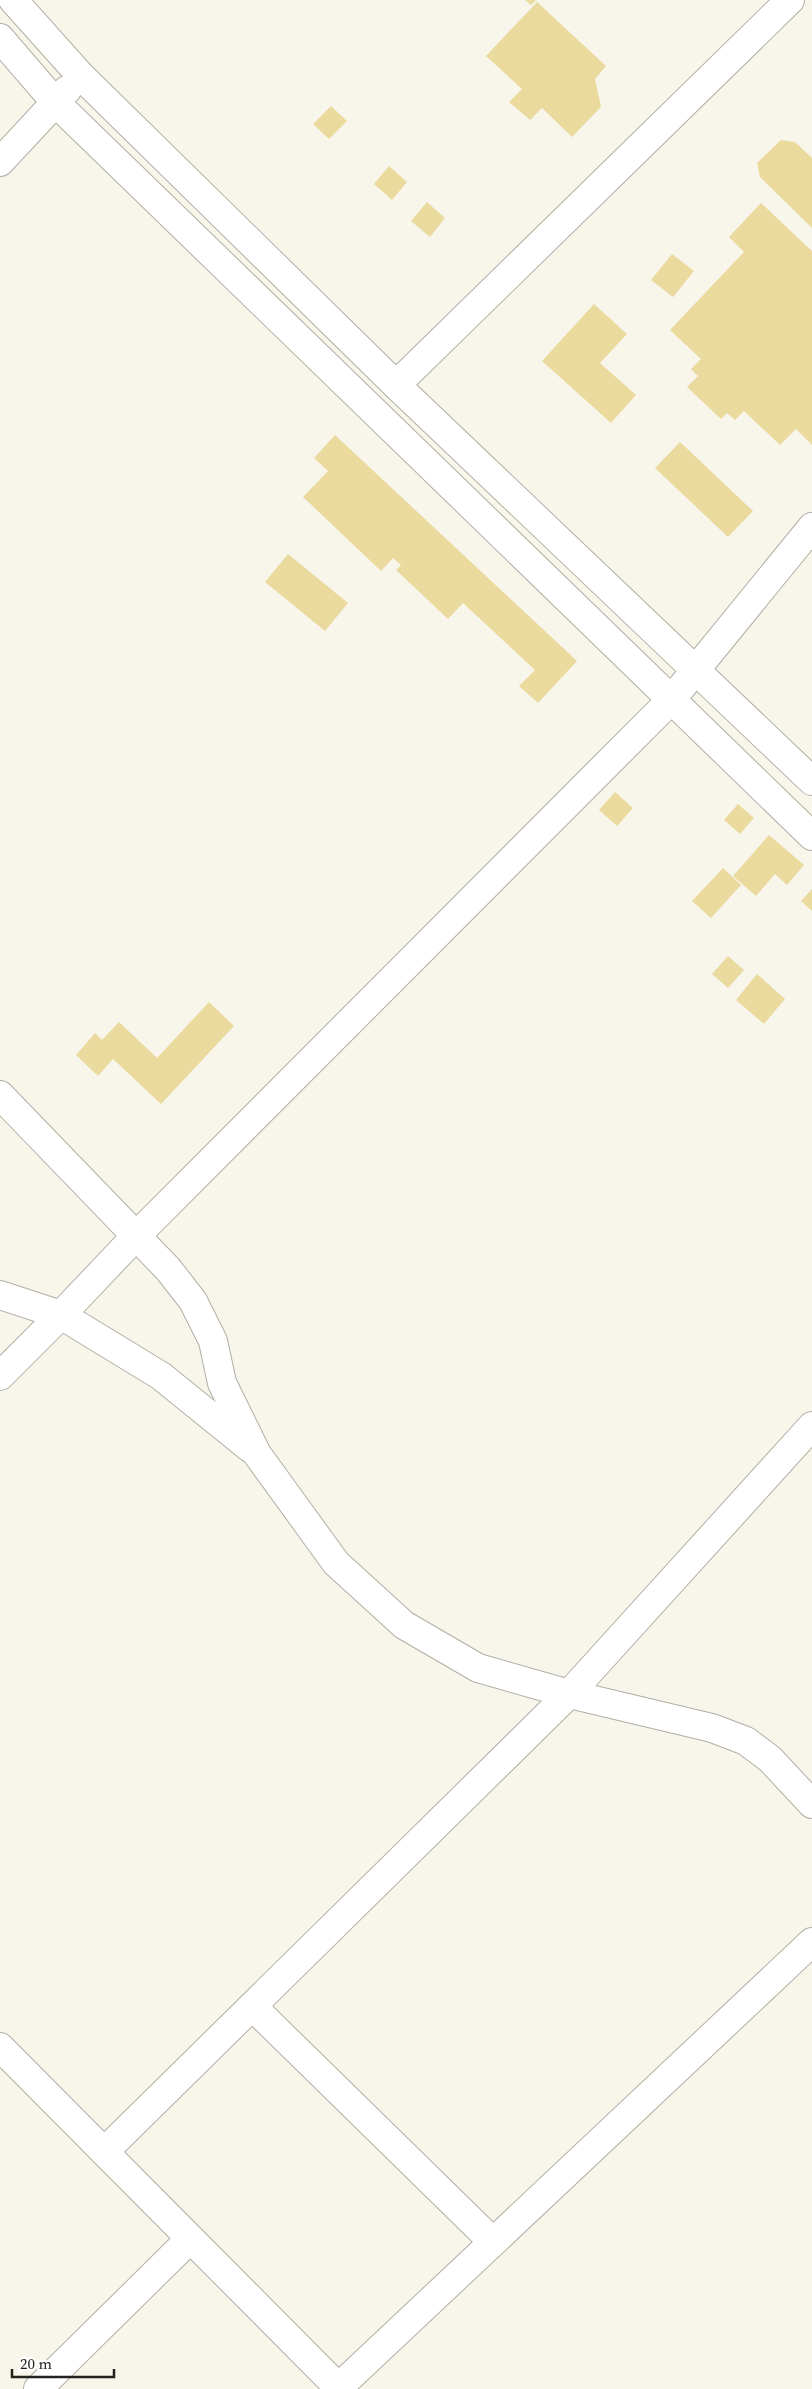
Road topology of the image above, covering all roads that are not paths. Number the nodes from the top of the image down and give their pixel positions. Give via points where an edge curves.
1 (13, 0) edge
2 (790, 0) edge
3 (0, 38) edge
4 (81, 76) junction
5 (55, 102) junction
6 (0, 162) edge
7 (396, 385) junction
8 (812, 527) edge
9 (696, 670) junction
10 (671, 700) junction
11 (812, 781) edge
12 (812, 836) edge
13 (0, 1095) edge
14 (135, 1237) junction
15 (0, 1296) edge
16 (61, 1316) junction
17 (0, 1376) edge
18 (812, 1426) edge
19 (257, 1454) junction
20 (569, 1694) junction
21 (812, 1804) edge
22 (812, 1942) edge
23 (252, 2006) junction
24 (0, 2047) edge
25 (104, 2152) junction
26 (190, 2239) junction
27 (493, 2242) junction
28 (339, 2388) edge
29 (38, 2389) edge

1 - 4 street
2 - 7 street
3 - 5 street
4 - 5 street
4 - 7 street
5 - 6 street
5 - 10 street
7 - 9 street
8 - 9 street
9 - 10 street
9 - 11 street
10 - 12 street
10 - 14 street
13 - 14 street
14 - 16 street
14 - 19 street via 168,1269 193,1301 212,1341 222,1383
15 - 16 street
16 - 17 street
16 - 19 street via 161,1376
18 - 20 street
19 - 20 street via 336,1563 404,1625 478,1668
20 - 21 street via 712,1728 746,1741 770,1760
20 - 23 street
22 - 27 street
23 - 25 street
23 - 27 street
24 - 25 street
25 - 26 street
26 - 28 street
26 - 29 street
27 - 28 street

